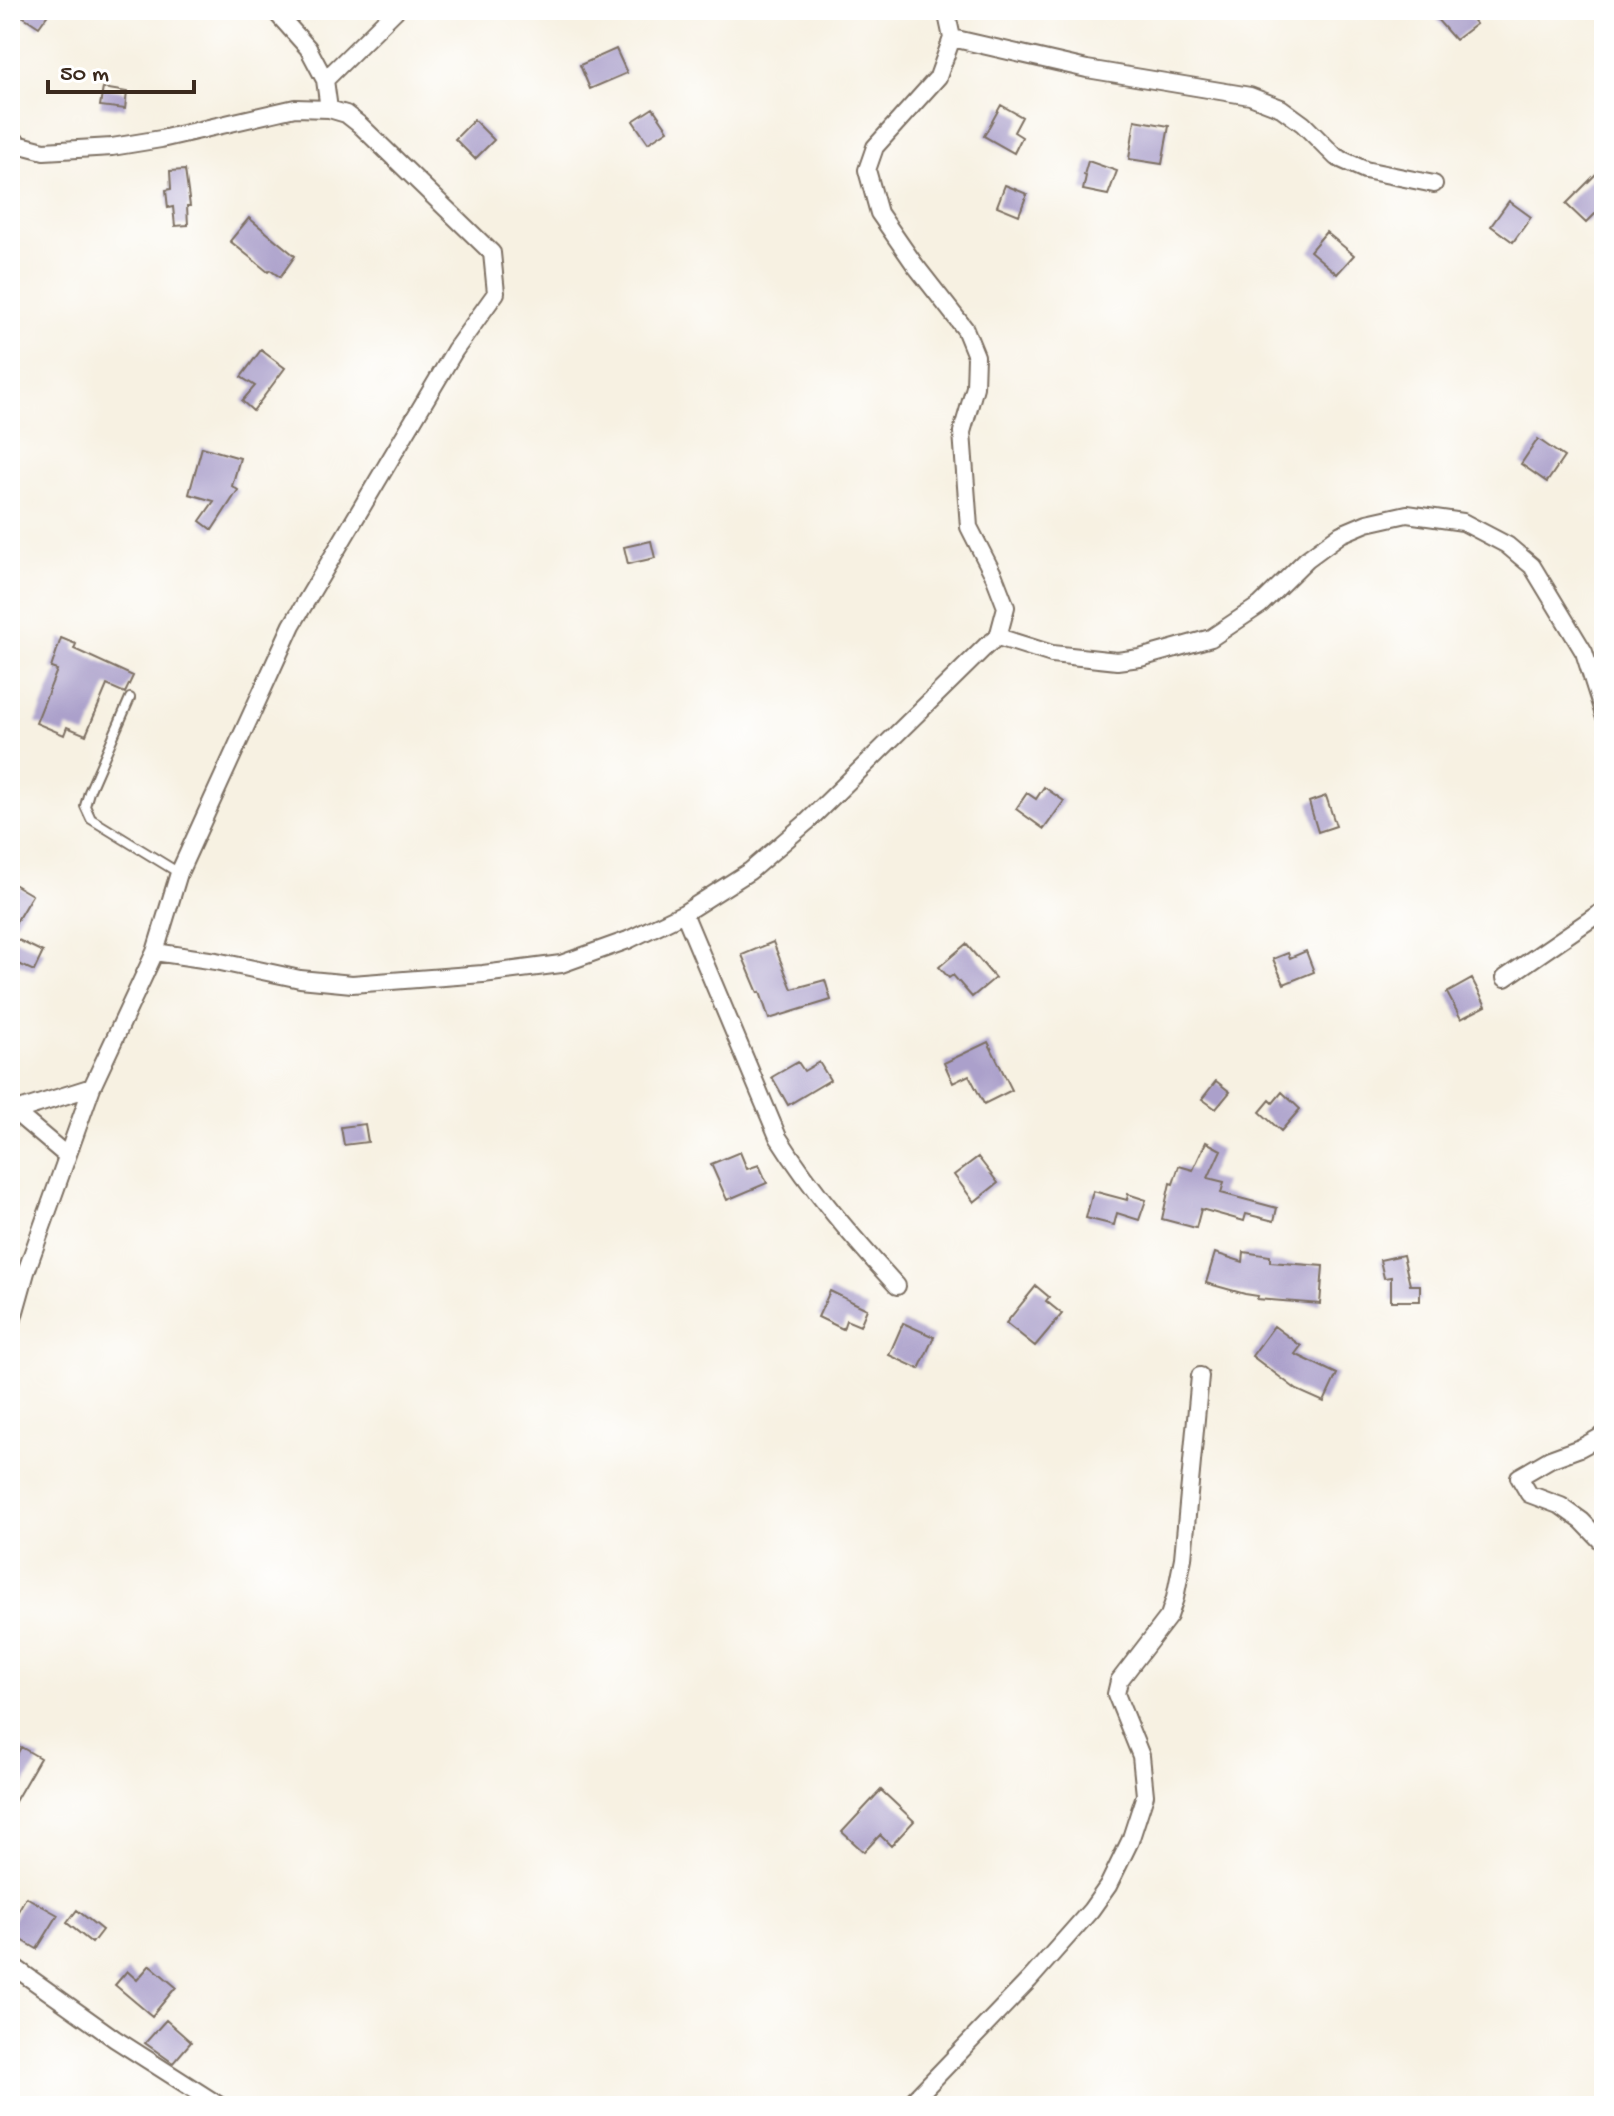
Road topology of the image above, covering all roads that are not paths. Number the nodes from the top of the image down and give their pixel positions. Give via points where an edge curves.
1 (274, 10) edge
2 (396, 10) edge
3 (946, 10) edge
4 (952, 38) junction
5 (325, 80) junction
6 (329, 109) junction
7 (10, 138) edge
8 (1434, 184) dead end
9 (998, 637) junction
10 (130, 698) dead end
11 (1604, 715) edge
12 (179, 873) junction
13 (1604, 910) edge
14 (684, 913) junction
15 (155, 952) junction
16 (1505, 978) dead end
17 (92, 1087) junction
18 (13, 1113) edge
19 (67, 1156) junction
20 (897, 1286) dead end
21 (10, 1329) edge
22 (1200, 1376) dead end
23 (1604, 1435) edge
24 (1604, 1544) edge
25 (10, 1964) edge
26 (220, 2106) edge
27 (908, 2106) edge

1 - 5 street via 308,48
2 - 5 street
3 - 4 street
4 - 8 street via 1087,69 1250,96 1281,108 1336,157 1365,170
4 - 9 street via 938,77 875,147 867,170 879,213 965,329 976,356 975,387 962,432 969,527 1006,607
5 - 6 street
6 - 7 street via 295,108 112,147 44,151
6 - 12 street via 360,125 492,253 496,293 439,375 292,625
9 - 11 street via 1052,654 1117,661 1211,638 1260,605 1341,534 1407,514 1463,522 1507,545 1532,566 1584,652
9 - 14 street via 807,822 750,871
10 - 12 lane via 85,806 91,819
12 - 15 street
13 - 16 street
14 - 15 street via 561,964 352,984
14 - 20 street via 778,1137 835,1215
15 - 17 street
17 - 18 street
17 - 19 street
18 - 19 street
19 - 21 street
22 - 27 street via 1175,1598 1169,1616 1119,1681 1116,1694 1141,1756 1145,1795 1130,1841 1091,1910
23 - 24 street via 1519,1477 1529,1494 1561,1506
25 - 26 street

